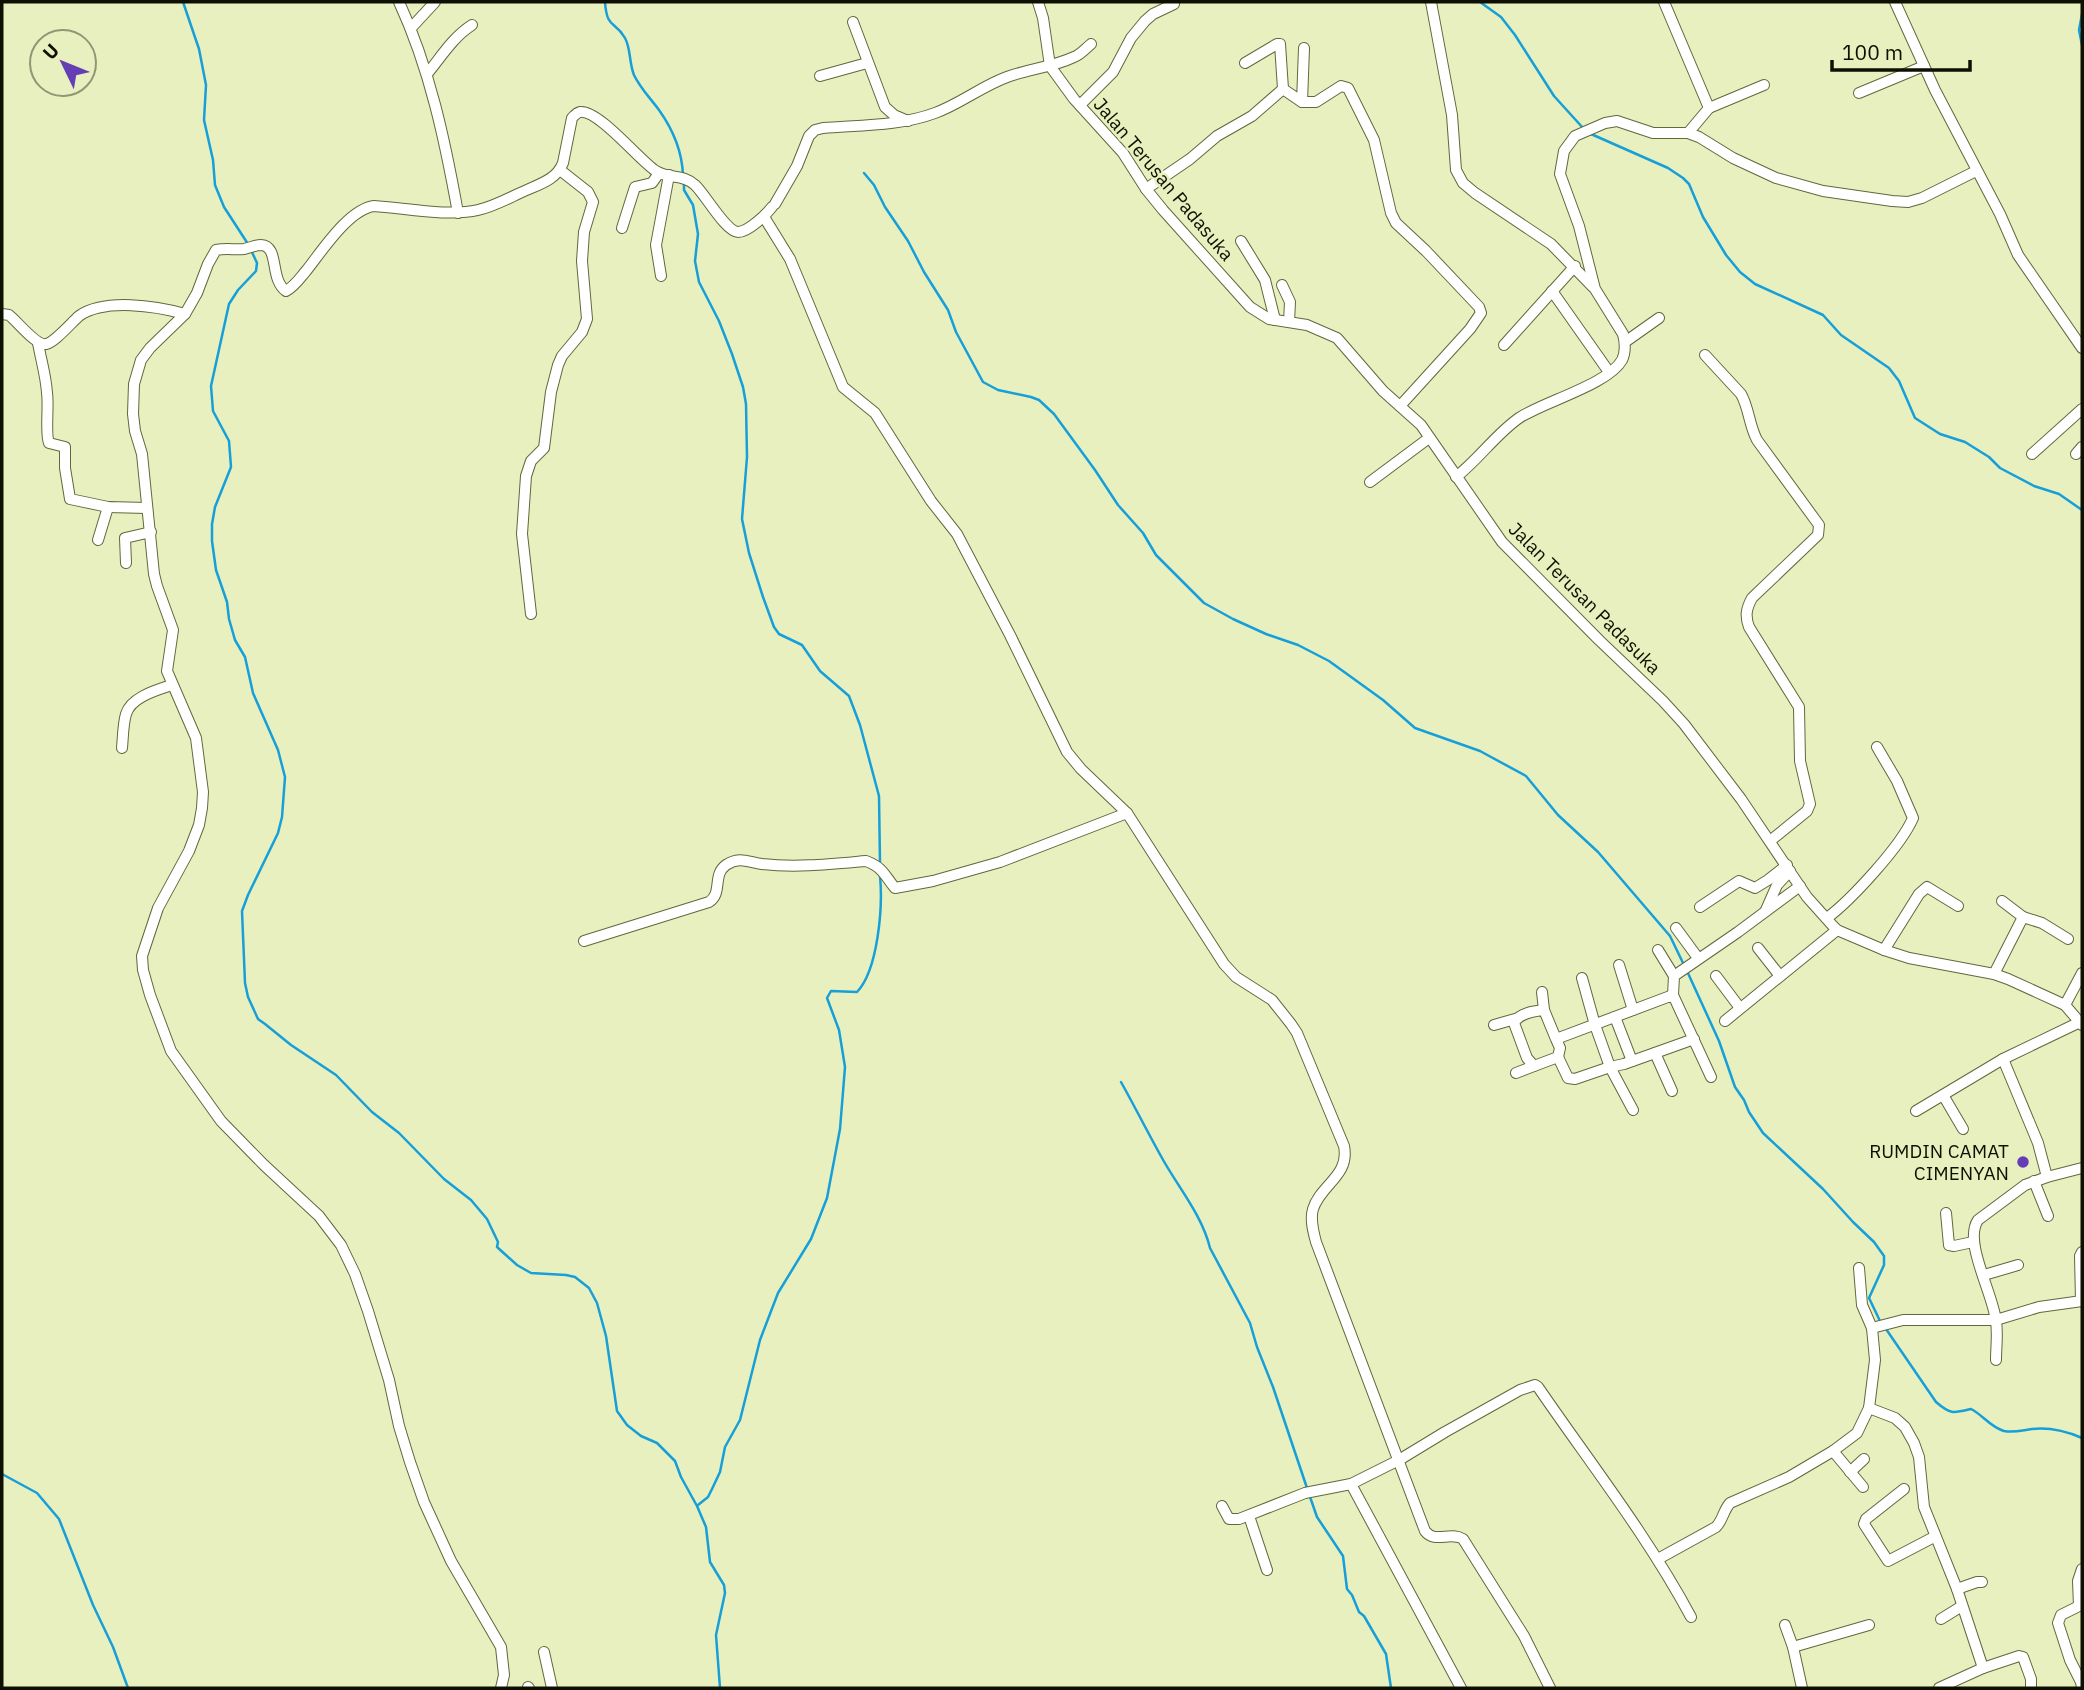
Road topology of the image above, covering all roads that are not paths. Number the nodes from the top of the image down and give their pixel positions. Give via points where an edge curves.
1 (399, 2) edge
2 (435, 2) edge
3 (1038, 2) edge
4 (1432, 2) edge
5 (1664, 2) edge
6 (1895, 2) edge
7 (1174, 4) dead end
8 (853, 22) dead end
9 (472, 25) dead end
10 (411, 28) junction
11 (1091, 44) dead end
12 (1304, 48) dead end
13 (867, 63) junction
14 (1245, 63) dead end
15 (1050, 66) junction
16 (1924, 66) junction
17 (427, 74) junction
18 (820, 76) dead end
19 (1764, 85) dead end
20 (1283, 89) junction
21 (1859, 93) dead end
22 (1302, 102) junction
23 (1080, 106) junction
24 (1709, 108) junction
25 (908, 121) junction
26 (1688, 133) junction
27 (560, 170) junction
28 (1976, 171) junction
29 (664, 174) junction
30 (1146, 189) junction
31 (771, 209) junction
32 (458, 213) junction
33 (622, 228) dead end
34 (1241, 241) dead end
35 (1575, 266) junction
36 (661, 276) dead end
37 (1282, 285) dead end
38 (1595, 289) junction
39 (1552, 291) junction
40 (2, 314) edge
41 (185, 314) junction
42 (1659, 318) dead end
43 (1275, 320) junction
44 (1289, 322) junction
45 (1625, 342) junction
46 (38, 343) junction
47 (1504, 345) dead end
48 (2082, 348) edge
49 (1705, 355) dead end
50 (1609, 372) junction
51 (1400, 406) junction
52 (2082, 408) edge
53 (1429, 438) junction
54 (2032, 454) dead end
55 (1456, 477) junction
56 (1370, 482) dead end
57 (108, 507) junction
58 (147, 508) junction
59 (151, 532) junction
60 (98, 540) dead end
61 (126, 563) dead end
62 (531, 614) dead end
63 (172, 685) junction
64 (1877, 747) dead end
65 (122, 748) dead end
66 (1127, 813) junction
67 (1770, 841) junction
68 (1788, 868) junction
69 (1800, 886) junction
70 (2002, 901) dead end
71 (1958, 906) dead end
72 (1700, 907) dead end
73 (1765, 912) junction
74 (2023, 917) junction
75 (1827, 918) junction
76 (1676, 929) dead end
77 (1838, 930) junction
78 (2068, 939) dead end
79 (584, 941) dead end
80 (1758, 948) dead end
81 (1658, 950) dead end
82 (1884, 950) junction
83 (1698, 958) junction
84 (1619, 965) dead end
85 (1994, 974) junction
86 (2082, 974) edge
87 (1674, 976) junction
88 (1716, 976) dead end
89 (1780, 976) junction
90 (1582, 978) dead end
91 (1542, 992) dead end
92 (1674, 995) junction
93 (2065, 1005) junction
94 (1740, 1008) junction
95 (1544, 1010) junction
96 (1633, 1010) junction
97 (1615, 1017) junction
98 (1515, 1019) junction
99 (1725, 1021) dead end
100 (2081, 1023) edge
101 (1494, 1025) dead end
102 (1595, 1025) junction
103 (1556, 1039) junction
104 (1694, 1039) junction
105 (1655, 1053) junction
106 (1558, 1057) junction
107 (2003, 1059) junction
108 (1632, 1061) junction
109 (1534, 1066) junction
110 (1611, 1067) junction
111 (1516, 1073) dead end
112 (1711, 1077) dead end
113 (1672, 1091) dead end
114 (1943, 1094) junction
115 (1633, 1110) dead end
116 (1916, 1111) dead end
117 (1963, 1129) dead end
118 (2082, 1168) edge
119 (2047, 1177) junction
120 (2034, 1181) junction
121 (1946, 1213) dead end
122 (2048, 1216) dead end
123 (1973, 1242) junction
124 (2082, 1252) edge
125 (2018, 1265) dead end
126 (1860, 1268) dead end
127 (1984, 1275) junction
128 (2082, 1301) edge
129 (1996, 1320) junction
130 (1872, 1328) junction
131 (1996, 1360) dead end
132 (1869, 1408) junction
133 (1833, 1451) junction
134 (1864, 1459) dead end
135 (1399, 1460) junction
136 (1850, 1472) junction
137 (1351, 1484) junction
138 (1863, 1487) dead end
139 (1904, 1489) dead end
140 (1222, 1506) dead end
141 (1249, 1516) junction
142 (1934, 1537) junction
143 (1658, 1559) junction
144 (2082, 1569) edge
145 (1266, 1570) dead end
146 (1982, 1582) dead end
147 (1957, 1589) junction
148 (1962, 1606) junction
149 (1691, 1617) dead end
150 (1941, 1619) dead end
151 (1785, 1625) dead end
152 (1869, 1625) dead end
153 (1793, 1647) junction
154 (544, 1652) dead end
155 (1983, 1668) junction
156 (1946, 1687) edge
157 (501, 1688) edge
158 (552, 1688) edge
159 (1461, 1688) edge
160 (1550, 1688) edge
161 (1802, 1688) edge
162 (2031, 1688) edge
163 (2082, 1688) edge

1 - 10 street
2 - 10 street
3 - 15 street
4 - 35 street via 1452,115 1456,170 1463,183
5 - 24 street
6 - 16 street
7 - 23 street via 1145,21 1113,72
8 - 13 street
9 - 17 street
10 - 17 street
11 - 15 street
12 - 22 street
13 - 18 street
13 - 25 street via 885,107
14 - 20 street via 1280,44
15 - 23 street, Jalan Terusan Padasuka
15 - 25 street via 1007,77 935,113
16 - 21 street
16 - 28 street
17 - 32 street
19 - 24 street
20 - 22 street
20 - 30 street via 1252,116
22 - 51 street via 1316,102 1341,86 1348,88 1374,140 1396,222 1481,313
23 - 30 street, Jalan Terusan Padasuka via 1123,153
24 - 26 street
25 - 31 street via 815,130
26 - 28 street via 1776,178 1868,199 1908,202
26 - 38 street via 1653,134 1616,121 1568,143 1560,174
27 - 29 street via 572,118 585,112
27 - 32 street via 486,208
27 - 62 street via 588,192 593,202 582,261 587,319 558,365 544,448 531,461 526,476 522,534
28 - 48 street via 2018,256
29 - 31 street via 686,178 695,185 735,232
29 - 33 street via 635,187
29 - 36 street via 656,245
30 - 43 street, Jalan Terusan Padasuka via 1250,307
31 - 66 street via 843,387 876,413 957,534 1067,752
32 - 41 street via 362,209 286,291 279,285 274,260 264,245 243,250 220,248 213,253
34 - 43 street via 1265,280
35 - 38 street
35 - 39 street
37 - 44 street via 1290,302
38 - 45 street
39 - 47 street
39 - 50 street
40 - 46 street via 9,315
41 - 46 street via 150,307 96,308 51,341
41 - 58 street via 150,348 136,372 133,414
42 - 45 street
43 - 44 street, Jalan Terusan Padasuka
44 - 51 street, Jalan Terusan Padasuka via 1337,338
45 - 50 street via 1623,358
46 - 57 street via 47,393 47,440 65,447 69,497
49 - 67 street via 1741,394 1757,440 1820,530 1747,607 1749,627 1799,707 1800,761 1810,804
50 - 55 street via 1510,425
51 - 53 street, Jalan Terusan Padasuka
52 - 54 street
53 - 55 street, Jalan Terusan Padasuka
53 - 56 street
55 - 67 street, Jalan Terusan Padasuka via 1506,547 1684,724
57 - 58 street
57 - 60 street
58 - 59 street
59 - 61 street via 125,538
59 - 63 street via 156,586 173,630 167,663
63 - 65 street via 131,706
63 - 157 street via 196,738 202,808 199,825 145,943 142,959 150,995 171,1051 221,1121 319,1216 341,1245 368,1311 424,1502 451,1561 501,1647
64 - 75 street via 1913,818 1885,858
66 - 79 street via 989,866 895,888 884,872 866,861 787,866 743,859 723,867 715,898 709,902
66 - 135 street via 1224,964 1272,1000 1297,1033 1346,1156 1345,1164 1316,1202 1312,1229
67 - 68 street, Jalan Terusan Padasuka
68 - 69 street, Jalan Terusan Padasuka
68 - 72 street via 1755,888 1739,881
68 - 73 street
69 - 73 street
69 - 75 street, Jalan Terusan Padasuka
70 - 74 street
71 - 82 street via 1927,887
73 - 83 street
74 - 78 street
74 - 85 street
75 - 77 street, Jalan Terusan Padasuka
76 - 83 street
77 - 82 street, Jalan Terusan Padasuka
77 - 89 street
80 - 89 street
81 - 87 street
82 - 85 street, Jalan Terusan Padasuka
83 - 87 street
84 - 96 street
85 - 93 street, Jalan Terusan Padasuka
86 - 93 street
87 - 92 street
88 - 94 street
89 - 94 street
90 - 102 street
91 - 95 street
92 - 96 street
92 - 104 street
93 - 100 street, Jalan Terusan Padasuka
94 - 99 street
95 - 98 street
95 - 103 street
96 - 97 street
97 - 102 street
97 - 108 street
98 - 101 street
98 - 109 street
100 - 107 street
102 - 103 street
102 - 110 street
103 - 106 street
104 - 105 street
104 - 112 street
105 - 108 street
105 - 113 street
106 - 109 street
106 - 110 street via 1572,1080
107 - 114 street
107 - 119 street
108 - 110 street
109 - 111 street
110 - 115 street
114 - 116 street
114 - 117 street
118 - 119 street
119 - 120 street
120 - 122 street
120 - 123 street via 1978,1220
121 - 123 street via 1949,1245
123 - 127 street
124 - 128 street
125 - 127 street
126 - 130 street via 1862,1305
127 - 129 street
128 - 129 street
129 - 130 street via 1903,1320
129 - 131 street
130 - 132 street via 1875,1360
132 - 133 street via 1857,1433
132 - 142 street via 1895,1418 1914,1443 1922,1500
133 - 136 street
133 - 143 street via 1730,1503 1716,1527
134 - 136 street
135 - 137 street
135 - 143 street via 1535,1385
135 - 160 street via 1427,1534 1463,1539 1524,1636
136 - 138 street
137 - 141 street via 1305,1493
137 - 159 street
139 - 142 street via 1864,1524 1888,1561
140 - 141 street via 1229,1519
141 - 145 street
142 - 147 street
143 - 149 street
144 - 163 street via 2079,1606 2062,1615 2058,1623
146 - 147 street
147 - 148 street
148 - 150 street
148 - 155 street
151 - 153 street
152 - 153 street
153 - 161 street
154 - 158 street
155 - 156 street
155 - 162 street via 2023,1657

